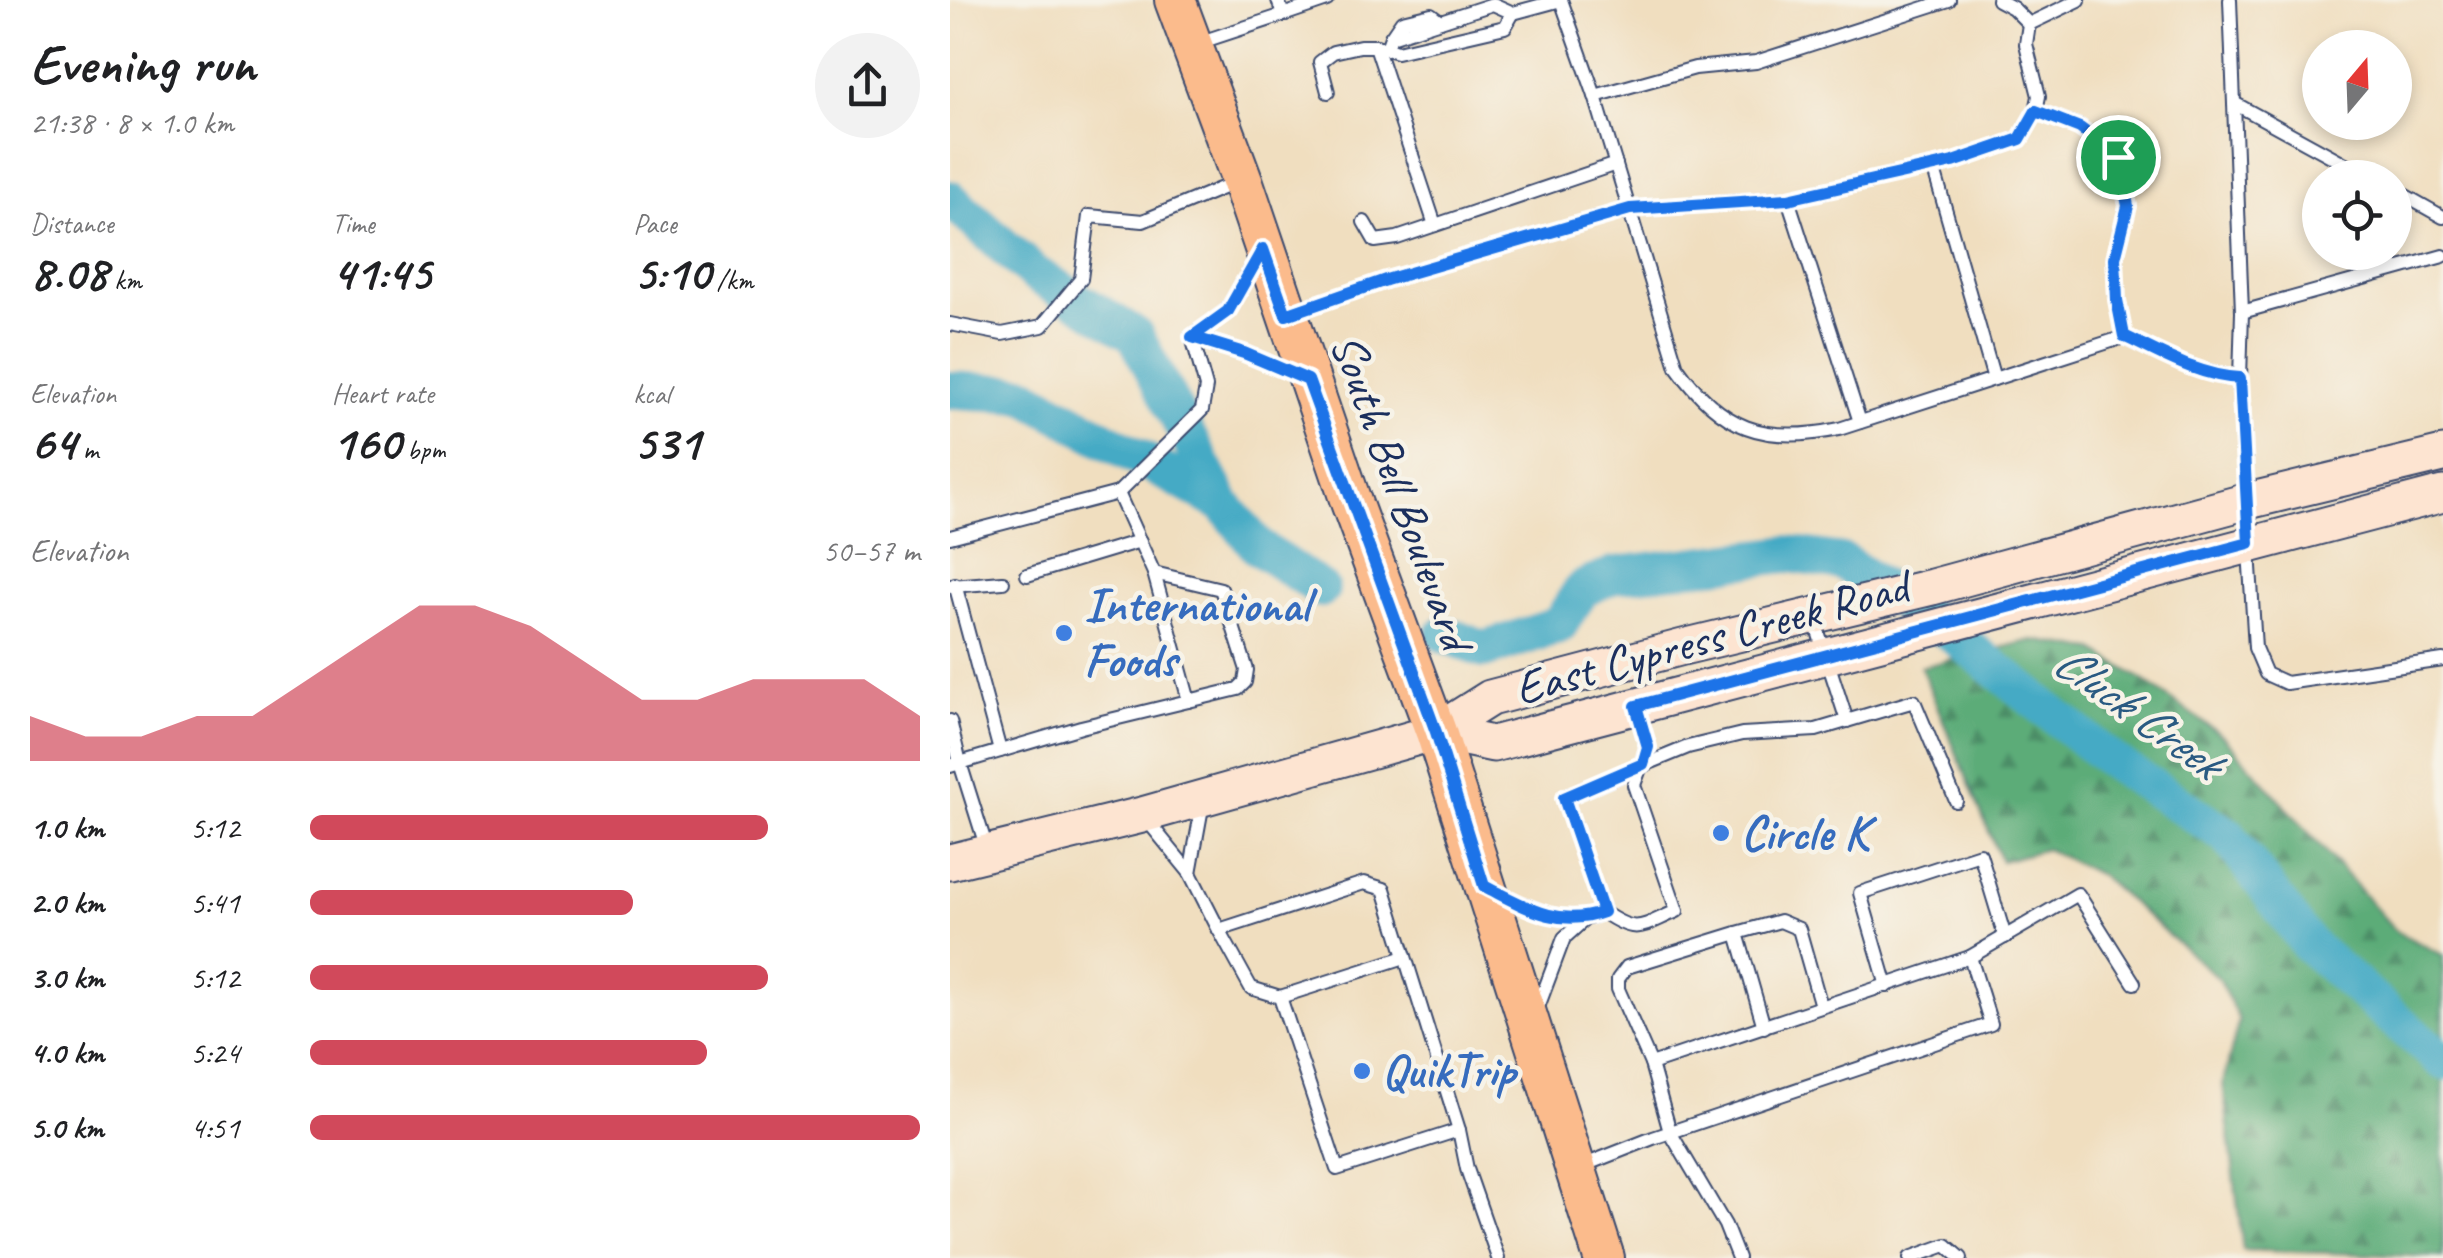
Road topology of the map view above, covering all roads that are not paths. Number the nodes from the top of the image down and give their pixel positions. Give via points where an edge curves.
1 (1175, 0) edge
2 (1278, 0) edge
3 (1327, 0) edge
4 (1561, 0) edge
5 (1949, 0) edge
6 (1998, 0) edge
7 (2079, 0) edge
8 (2230, 0) edge
9 (1514, 14) junction
10 (1283, 15) junction
11 (2028, 24) junction
12 (1385, 44) junction
13 (1191, 45) junction
14 (1328, 92) dead end
15 (1594, 96) junction
16 (2234, 103) junction
17 (2036, 111) junction
18 (2338, 160) edge
19 (1616, 164) junction
20 (1933, 166) junction
21 (1242, 180) junction
22 (1788, 199) junction
23 (2412, 199) edge
24 (1630, 209) junction
25 (2443, 216) edge
26 (1364, 222) dead end
27 (1435, 225) junction
28 (1263, 249) junction
29 (2443, 256) edge
30 (2242, 312) junction
31 (1286, 315) junction
32 (950, 324) edge
33 (2124, 336) junction
34 (1192, 337) junction
35 (2240, 378) junction
36 (1994, 379) junction
37 (1308, 380) junction
38 (1860, 422) junction
39 (2443, 454) edge
40 (1118, 493) junction
41 (2443, 494) edge
42 (2248, 501) junction
43 (950, 537) edge
44 (1140, 540) junction
45 (2249, 543) junction
46 (1154, 573) junction
47 (1027, 575) dead end
48 (1003, 582) dead end
49 (952, 585) edge
50 (1813, 618) junction
51 (1828, 656) junction
52 (2443, 660) edge
53 (1189, 701) junction
54 (1636, 706) junction
55 (950, 721) edge
56 (1848, 721) junction
57 (1436, 732) junction
58 (1000, 751) junction
59 (955, 764) edge
60 (1643, 764) junction
61 (1204, 799) junction
62 (1956, 800) dead end
63 (1142, 815) junction
64 (988, 852) junction
65 (950, 862) edge
66 (1190, 873) junction
67 (1484, 886) junction
68 (1340, 891) junction
69 (1310, 900) junction
70 (1346, 906) dead end
71 (1279, 910) junction
72 (1603, 912) junction
73 (1315, 916) dead end
74 (1585, 919) junction
75 (1284, 925) dead end
76 (1220, 930) junction
77 (1737, 932) junction
78 (2005, 937) junction
79 (1970, 956) junction
80 (1405, 957) junction
81 (2134, 983) dead end
82 (1886, 986) junction
83 (1280, 997) junction
84 (1821, 1006) junction
85 (1532, 1026) junction
86 (1764, 1026) junction
87 (1651, 1064) junction
88 (1459, 1130) junction
89 (1670, 1132) junction
90 (1575, 1169) junction
91 (1498, 1258) edge
92 (1604, 1258) edge
93 (1738, 1258) edge
94 (1910, 1258) edge
95 (1961, 1258) edge

1 - 13 main road, South Bell Boulevard
2 - 10 lane
3 - 10 lane
4 - 9 lane
4 - 15 lane
5 - 15 lane via 1756,62 1695,68
6 - 11 lane
7 - 11 lane
8 - 16 lane
9 - 12 lane via 1493,4
9 - 12 lane via 1505,27 1397,52
10 - 13 lane
11 - 17 lane
12 - 14 lane via 1333,52 1320,62
12 - 27 lane
13 - 21 main road, South Bell Boulevard
15 - 19 lane
16 - 18 lane
16 - 30 lane
17 - 20 lane via 2020,139
17 - 33 lane via 2080,128 2118,157 2128,206 2115,258
19 - 24 lane
19 - 27 lane
20 - 22 lane
20 - 36 lane
21 - 28 main road, South Bell Boulevard
21 - 32 lane via 1144,221 1089,216 1081,279 1042,326 1002,334
22 - 24 lane
22 - 38 lane
23 - 25 lane
24 - 31 lane
24 - 38 lane via 1676,366 1694,391 1751,432 1818,434
26 - 27 lane via 1375,241
28 - 31 main road, South Bell Boulevard
28 - 34 lane via 1228,311
29 - 30 lane
30 - 35 lane
31 - 37 main road, South Bell Boulevard
33 - 35 lane via 2186,364
33 - 36 lane
34 - 37 lane
34 - 40 lane via 1206,388 1202,410
35 - 42 lane
36 - 38 lane
37 - 57 main road, South Bell Boulevard
39 - 42 main road, East Cypress Creek Road
40 - 43 lane
40 - 44 lane
41 - 45 main road, East Cypress Creek Road
42 - 45 main road
42 - 50 main road, East Cypress Creek Road
44 - 46 lane
44 - 47 lane
45 - 51 main road, East Cypress Creek Road
45 - 52 lane via 2254,648 2266,674 2286,683
46 - 53 lane
46 - 53 lane via 1221,589 1247,670 1238,689
48 - 49 lane
49 - 58 lane
50 - 51 lane
50 - 57 main road, East Cypress Creek Road via 1490,698
51 - 54 main road, East Cypress Creek Road
51 - 56 lane
53 - 58 lane
54 - 57 main road, East Cypress Creek Road via 1493,744
54 - 60 lane via 1648,747
55 - 59 lane
56 - 60 lane via 1816,730 1742,734
56 - 62 lane via 1914,701
57 - 61 main road
57 - 67 main road, South Bell Boulevard
58 - 59 lane
59 - 64 lane
60 - 72 lane via 1564,798
60 - 72 lane via 1634,785 1677,911 1640,927 1626,927
61 - 63 main road
61 - 66 lane
63 - 64 main road
63 - 66 lane
64 - 65 main road
66 - 76 lane
67 - 74 lane via 1560,920
67 - 85 main road, South Bell Boulevard
68 - 69 lane
68 - 70 lane
68 - 80 lane via 1364,884 1384,890
69 - 71 lane
69 - 73 lane
71 - 75 lane
71 - 76 lane
72 - 74 lane
74 - 85 lane via 1564,938
76 - 83 lane via 1251,988
77 - 84 lane via 1780,920 1798,929
77 - 86 lane
77 - 87 lane via 1622,971 1618,988
78 - 79 lane
78 - 81 lane via 2078,894
78 - 82 lane via 1980,854 1860,893
79 - 82 lane
79 - 89 lane via 1991,1024
80 - 83 lane via 1304,983
80 - 88 lane
82 - 84 lane
83 - 88 lane via 1336,1170
84 - 86 lane
85 - 90 main road, South Bell Boulevard
86 - 87 lane
87 - 89 lane
88 - 91 lane
89 - 90 lane
89 - 93 lane via 1726,1224
90 - 92 main road, South Bell Boulevard
94 - 95 lane via 1946,1245

